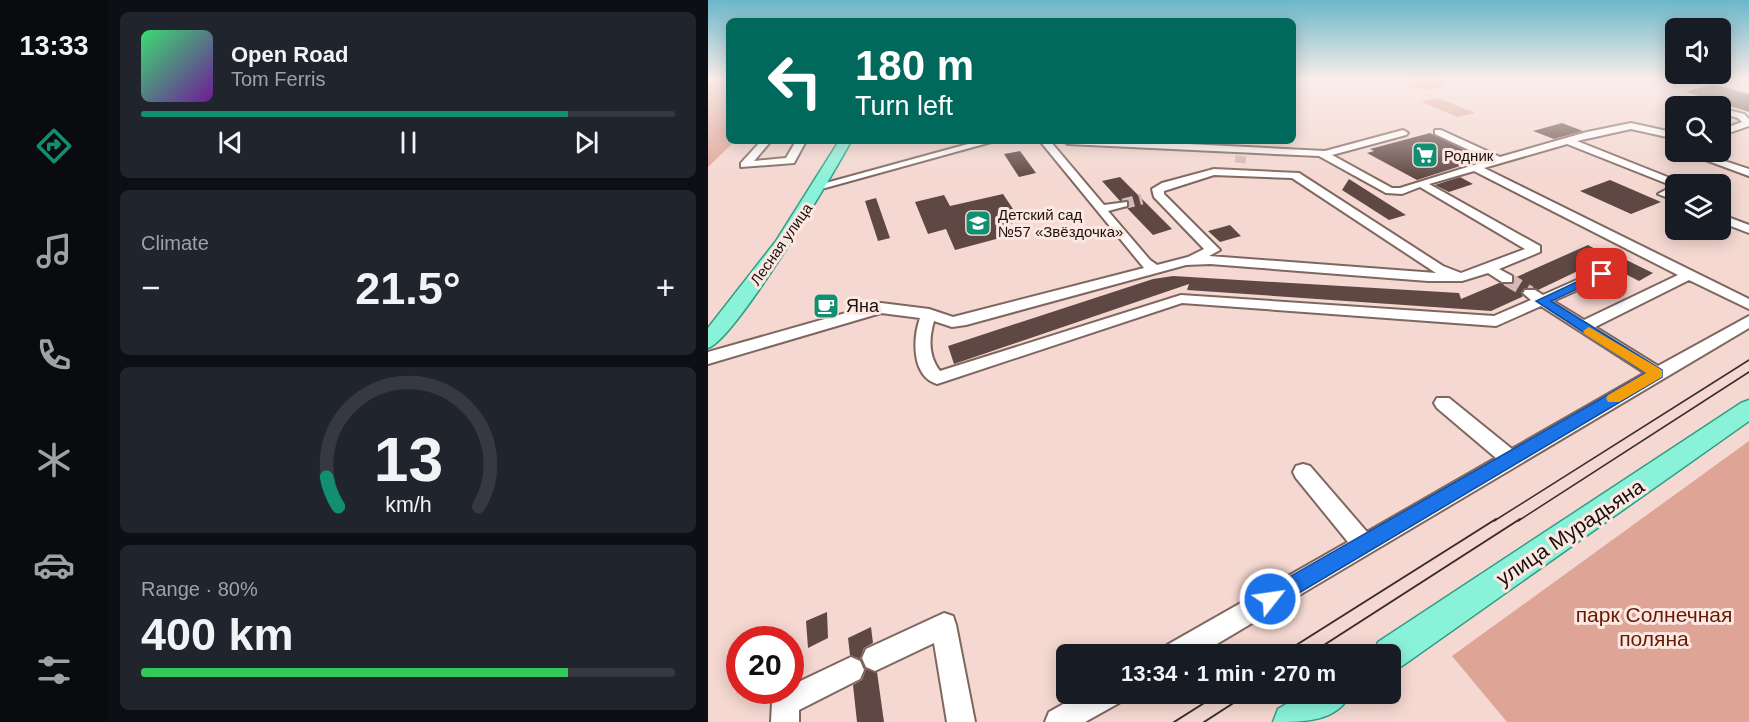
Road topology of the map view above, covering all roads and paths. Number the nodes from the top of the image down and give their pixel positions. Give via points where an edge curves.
1 (1731, 113) edge
2 (1731, 129) edge
3 (1438, 132) dead end
4 (1665, 132) edge
5 (1403, 133) dead end
6 (1569, 141) junction
7 (763, 144) edge
8 (799, 144) edge
9 (843, 144) edge
10 (979, 144) edge
11 (1047, 144) edge
12 (1095, 144) edge
13 (1325, 154) junction
14 (1240, 160) junction
15 (1501, 161) junction
16 (1718, 162) edge
17 (1475, 167) junction
18 (1749, 173) edge
19 (1072, 174) junction
20 (1059, 176) dead end
21 (1665, 182) edge
22 (1420, 183) junction
23 (821, 186) junction
24 (1158, 195) junction
25 (1142, 199) tunnel mouth
26 (1123, 204) tunnel mouth
27 (1101, 209) junction
28 (1731, 222) edge
29 (1749, 229) edge
30 (1186, 261) junction
31 (1154, 268) junction
32 (1489, 268) junction
33 (1602, 274) dead end
34 (1688, 274) junction
35 (1462, 277) junction
36 (1507, 279) tunnel mouth
37 (1536, 297) junction
38 (1749, 305) edge
39 (929, 314) junction
40 (1749, 321) edge
41 (1583, 327) junction
42 (708, 341) edge
43 (708, 358) edge
44 (1657, 373) junction
45 (1443, 403) dead end
46 (1749, 409) edge
47 (1509, 459) junction
48 (1303, 472) dead end
49 (1364, 545) junction
50 (1193, 644) edge
51 (1401, 646) edge
52 (875, 658) dead end
53 (851, 670) dead end
54 (1090, 704) edge
55 (1318, 704) edge
56 (785, 722) edge
57 (961, 722) edge
58 (1059, 722) edge
59 (1292, 722) edge

1 - 2 lane via 1748,123
3 - 15 lane
4 - 6 lane via 1630,126
5 - 13 lane
6 - 15 lane
6 - 21 lane
7 - 8 lane via 745,165 790,161
9 - 23 main road, Лесная улица
10 - 23 lane
11 - 19 lane
12 - 14 lane
13 - 14 lane
13 - 22 lane via 1390,190 1402,191
14 - 24 lane via 1214,172 1166,184 1158,189
14 - 35 lane via 1300,177 1438,268
15 - 17 lane
16 - 18 lane
17 - 22 lane
17 - 34 lane
19 - 20 lane
19 - 27 lane
22 - 32 lane via 1535,249
23 - 42 main road, Лесная улица via 749,290
24 - 25 lane
24 - 30 lane via 1213,250
26 - 27 lane
27 - 31 lane via 1145,263
28 - 29 lane
30 - 31 lane
30 - 35 lane
31 - 39 lane via 966,320 952,322
32 - 35 lane
32 - 36 lane
33 - 37 lane
34 - 38 lane
34 - 41 lane
37 - 39 lane via 1496,321 1181,299 936,378 923,355 921,335
37 - 41 lane
39 - 43 lane via 881,308
40 - 44 lane
41 - 44 lane
44 - 47 lane
45 - 47 lane
46 - 51 main road, улица Мурадьяна
47 - 49 lane
48 - 49 lane
49 - 50 lane
52 - 57 lane via 944,625
53 - 56 lane via 786,702
54 - 58 lane
55 - 59 main road

